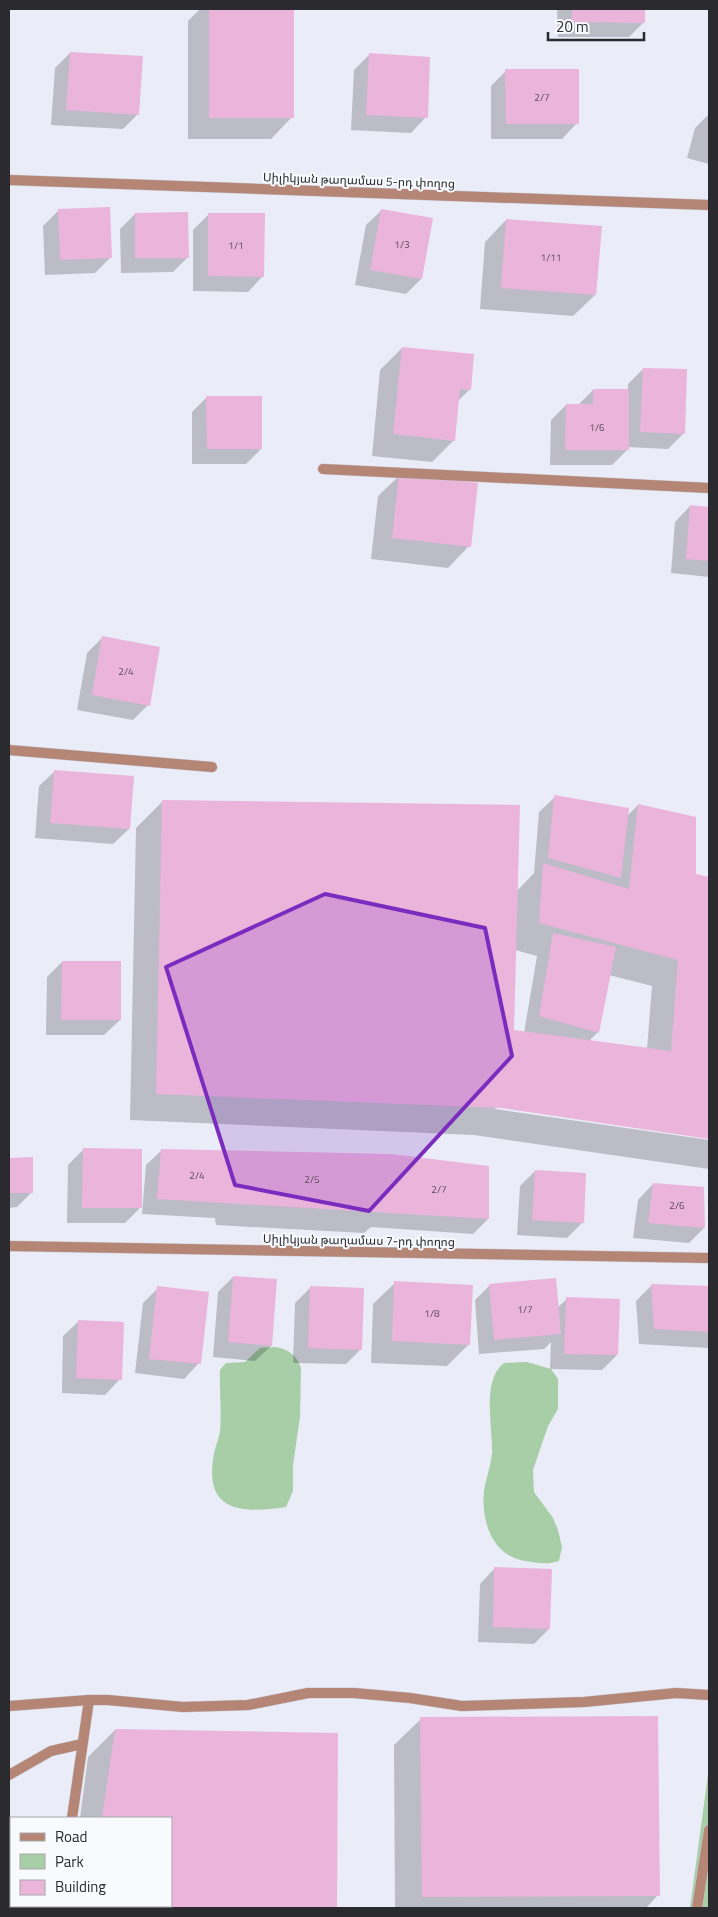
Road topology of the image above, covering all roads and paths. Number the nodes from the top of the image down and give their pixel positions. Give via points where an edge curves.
1 (9, 180) edge
2 (709, 205) edge
3 (323, 470) dead end
4 (709, 488) edge
5 (9, 750) edge
6 (212, 767) dead end
7 (9, 1246) edge
8 (709, 1258) edge
9 (709, 1694) edge
10 (88, 1700) junction
11 (9, 1706) edge
12 (82, 1744) junction
13 (9, 1775) edge
14 (72, 1817) edge
15 (709, 1830) edge
16 (697, 1908) edge

1 - 2 street, Սիլիկյան թաղամաս 5-րդ փողոց
3 - 4 street
5 - 6 street
7 - 8 street, Սիլիկյան թաղամաս 7-րդ փողոց
9 - 10 street via 462,1706 410,1698 308,1693 248,1705 183,1707
10 - 11 street
10 - 12 street
12 - 13 street via 52,1751
12 - 14 street
15 - 16 street

